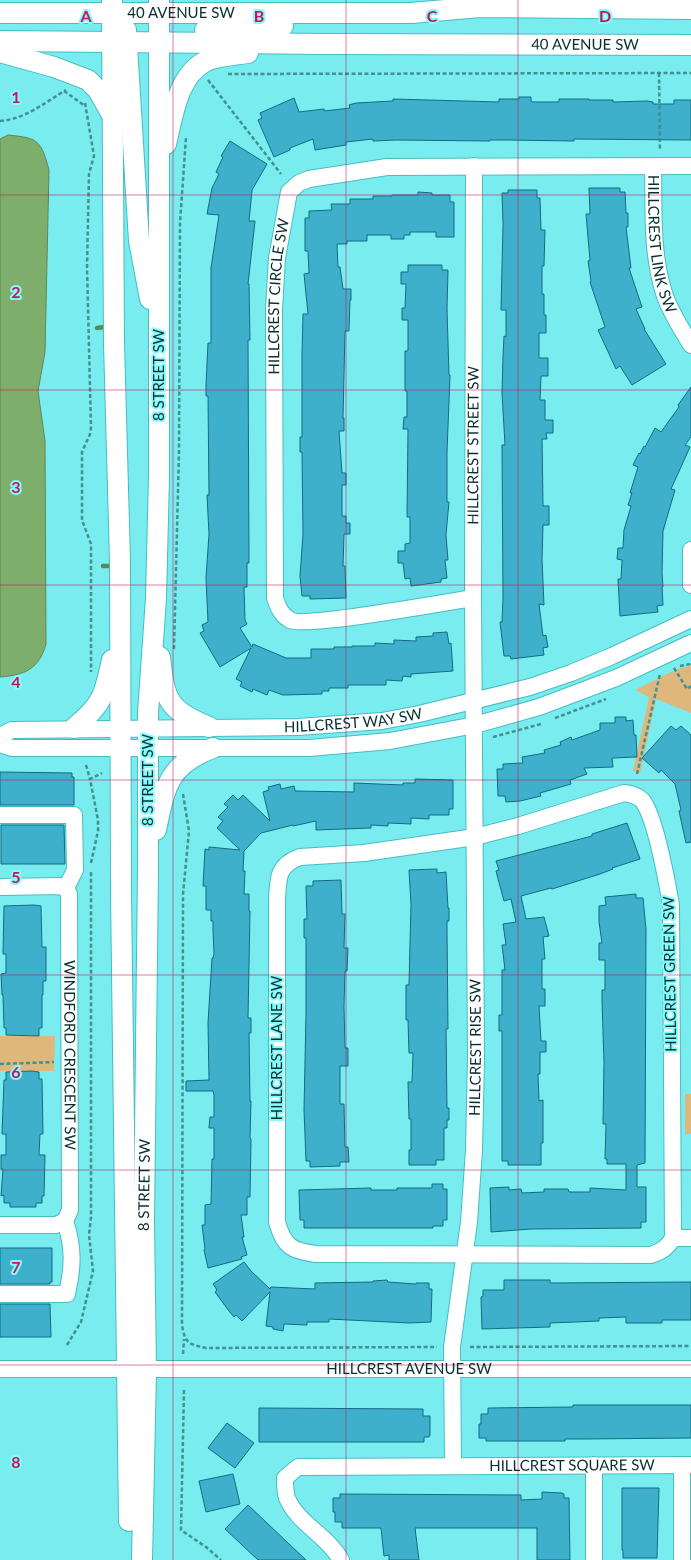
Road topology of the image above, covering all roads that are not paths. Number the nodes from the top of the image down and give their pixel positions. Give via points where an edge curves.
1 (27, 0) edge
2 (292, 0) edge
3 (529, 0) edge
4 (0, 4) edge
5 (480, 7) junction
6 (691, 9) edge
7 (0, 13) edge
8 (136, 23) edge
9 (0, 28) edge
10 (0, 41) edge
11 (324, 44) junction
12 (691, 45) edge
13 (0, 52) edge
14 (112, 116) junction
15 (656, 160) junction
16 (474, 166) junction
17 (691, 166) edge
18 (159, 173) junction
19 (691, 345) edge
20 (159, 346) junction
21 (691, 550) edge
22 (691, 586) edge
23 (156, 598) junction
24 (473, 598) junction
25 (121, 614) junction
26 (691, 619) edge
27 (691, 643) edge
28 (474, 701) junction
29 (475, 725) junction
30 (209, 727) junction
31 (74, 728) junction
32 (120, 728) junction
33 (148, 728) junction
34 (0, 736) edge
35 (0, 744) edge
36 (120, 748) junction
37 (148, 748) junction
38 (213, 748) junction
39 (0, 815) edge
40 (474, 837) junction
41 (148, 868) junction
42 (0, 887) edge
43 (66, 888) junction
44 (65, 1221) junction
45 (0, 1225) edge
46 (673, 1238) junction
47 (691, 1238) edge
48 (464, 1254) junction
49 (0, 1294) edge
50 (0, 1369) edge
51 (452, 1369) junction
52 (691, 1369) edge
53 (136, 1370) junction
54 (594, 1465) junction
55 (687, 1465) edge
56 (452, 1466) junction
57 (130, 1560) edge
58 (142, 1560) edge
59 (341, 1560) edge
60 (594, 1560) edge
61 (682, 1560) edge

1 - 4 main road
2 - 5 main road via 357,5
3 - 5 street
5 - 6 main road, 40 AVENUE SW
5 - 8 main road, 40 AVENUE SW via 411,13
7 - 8 main road, 40 AVENUE SW
8 - 9 main road
8 - 10 main road, 40 AVENUE SW
8 - 11 main road, 40 AVENUE SW
8 - 14 main road, 8 STREET SW
8 - 18 main road, 8 STREET SW
8 - 20 main road via 139,240
11 - 12 main road, 40 AVENUE SW
11 - 18 main road via 232,55 206,61 189,74 178,98
13 - 14 main road via 88,80 98,90
14 - 25 main road, 8 STREET SW
15 - 16 street, HILLCREST CIRCLE SW
15 - 17 street, HILLCREST CIRCLE SW
15 - 19 street, HILLCREST LINK SW via 654,244 659,274 678,324
16 - 24 street, HILLCREST STREET SW
16 - 24 street, HILLCREST CIRCLE SW via 387,166 299,183 290,192 286,204 277,258 274,309 275,598 279,610 291,620 304,622
18 - 20 main road, 8 STREET SW
20 - 23 main road, 8 STREET SW
21 - 22 street
23 - 30 main road via 166,694 185,717
23 - 33 main road, 8 STREET SW
24 - 28 street, HILLCREST STREET SW
25 - 31 main road via 103,697
25 - 32 main road, 8 STREET SW
26 - 28 street, HILLCREST WAY SW via 571,673
27 - 29 street, HILLCREST WAY SW via 572,696
28 - 29 street, HILLCREST STREET SW
28 - 30 street, HILLCREST WAY SW via 382,721
29 - 38 street, HILLCREST WAY SW via 390,742 309,748
29 - 40 street, HILLCREST RISE SW
30 - 33 street, HILLCREST WAY SW
31 - 32 street, HILLCREST WAY SW
31 - 34 street, HILLCREST WAY SW via 12,730
32 - 33 street, HILLCREST WAY SW
32 - 36 main road, 8 STREET SW
33 - 37 main road, 8 STREET SW
35 - 36 street, HILLCREST WAY SW via 12,748
36 - 37 street, HILLCREST WAY SW
36 - 53 main road, 8 STREET SW via 126,1214
37 - 38 street, HILLCREST WAY SW
37 - 41 main road, 8 STREET SW
38 - 41 main road via 188,759 174,775 162,803
39 - 43 street via 74,815 75,870
40 - 46 street, HILLCREST GREEN SW via 624,793 642,800 649,813 671,905
40 - 48 street, HILLCREST RISE SW via 474,1150
40 - 48 street, HILLCREST LANE SW via 364,853 300,857 283,867 278,880 277,901 277,1222 280,1236 298,1252 316,1254
41 - 53 main road, 8 STREET SW via 144,1212
42 - 43 street
43 - 44 street, WINDFORD CRESCENT SW via 69,894 70,1210
44 - 45 street via 56,1225
44 - 49 street via 72,1240 72,1271 67,1294
46 - 47 street
46 - 48 street via 669,1246 651,1255
48 - 51 street, HILLCREST RISE SW
50 - 53 street, HILLCREST AVENUE SW
51 - 52 street, HILLCREST AVENUE SW
51 - 53 street, HILLCREST AVENUE SW
51 - 56 street
53 - 57 main road, 8 STREET SW
53 - 58 main road, 8 STREET SW
54 - 55 street, HILLCREST SQUARE SW
54 - 56 street, HILLCREST SQUARE SW
54 - 60 street
55 - 61 street
56 - 59 street, HILLCREST SQUARE SW via 298,1467 285,1478 286,1497

